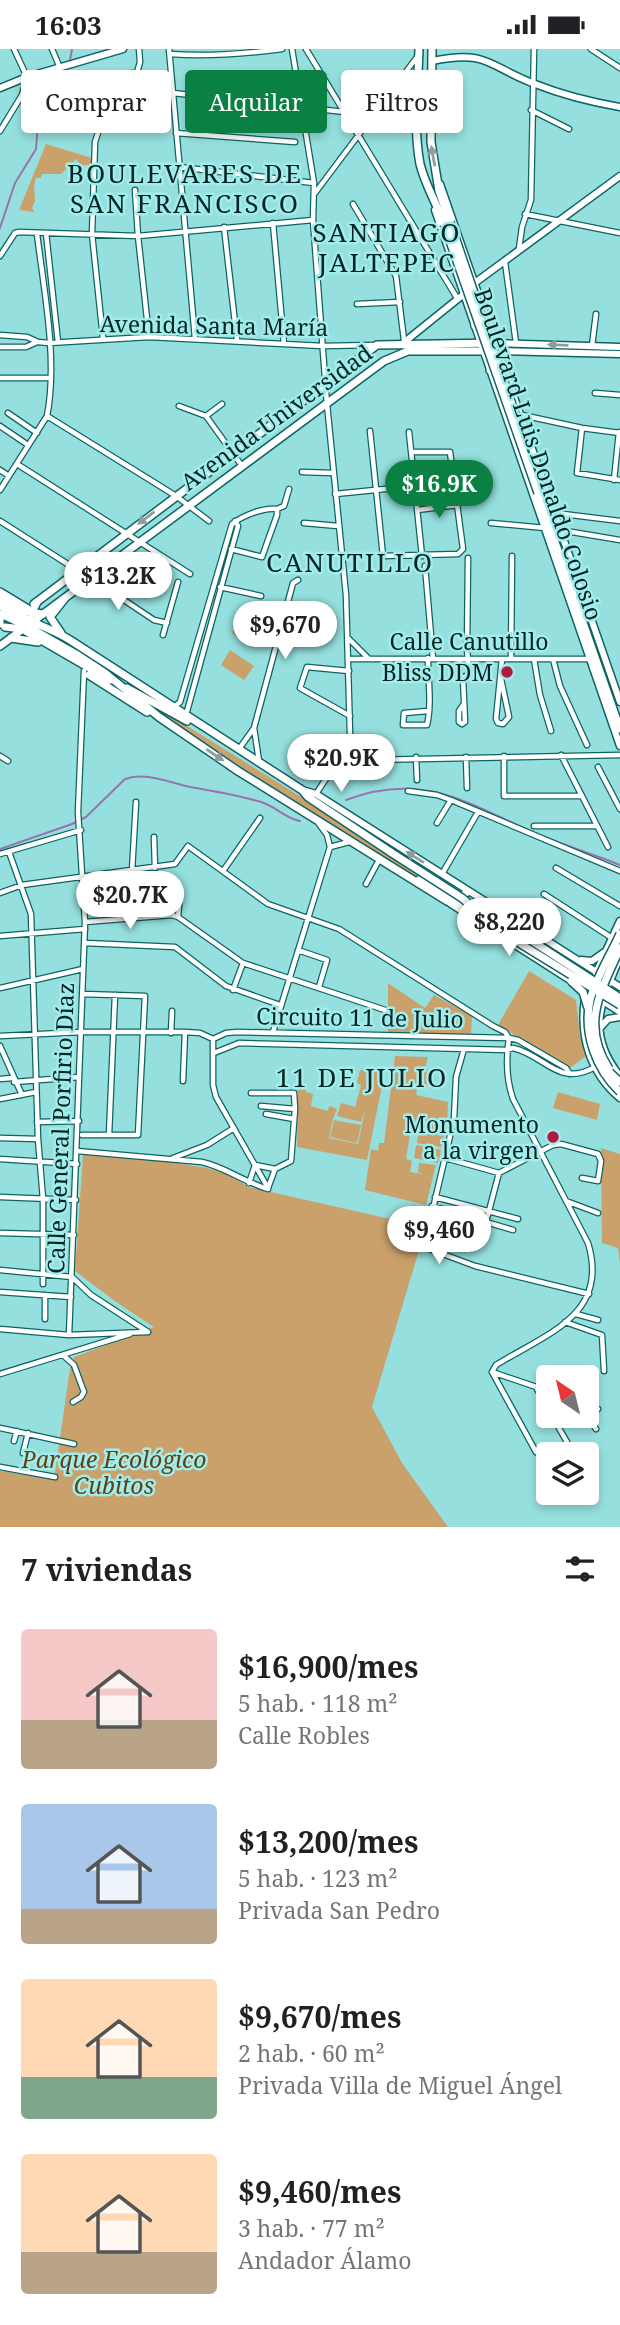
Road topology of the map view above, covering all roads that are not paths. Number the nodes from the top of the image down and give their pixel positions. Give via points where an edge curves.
1 (14, 49) edge
2 (52, 49) edge
3 (123, 49) edge
4 (139, 49) edge
5 (282, 49) edge
6 (292, 49) edge
7 (306, 49) edge
8 (432, 49) edge
9 (534, 49) edge
10 (591, 49) edge
11 (169, 51) edge
12 (235, 52) edge
13 (419, 52) edge
14 (432, 61) junction
15 (60, 68) junction
16 (620, 68) edge
17 (24, 70) edge
18 (53, 70) edge
19 (139, 70) edge
20 (296, 70) edge
21 (406, 70) edge
22 (21, 79) edge
23 (172, 81) joint
24 (532, 83) junction
25 (0, 88) edge
26 (173, 93) junction
27 (185, 94) edge
28 (21, 97) edge
29 (341, 106) edge
30 (620, 107) edge
31 (531, 110) junction
32 (569, 129) dead end
33 (0, 131) edge
34 (98, 133) edge
35 (176, 133) junction
36 (307, 133) edge
37 (358, 135) joint
38 (295, 142) dead end
39 (179, 167) junction
40 (620, 176) edge
41 (438, 178) junction
42 (425, 182) junction
43 (314, 183) junction
44 (321, 184) junction
45 (135, 190) dead end
46 (314, 193) junction
47 (353, 204) dead end
48 (525, 214) junction
49 (313, 220) junction
50 (560, 221) junction
51 (273, 223) junction
52 (447, 223) junction
53 (224, 227) junction
54 (184, 232) junction
55 (46, 233) junction
56 (620, 233) edge
57 (37, 234) junction
58 (92, 234) junction
59 (138, 236) junction
60 (519, 251) junction
61 (0, 256) edge
62 (505, 262) junction
63 (476, 282) junction
64 (461, 296) junction
65 (400, 302) junction
66 (357, 304) dead end
67 (596, 314) dead end
68 (489, 321) junction
69 (475, 326) junction
70 (0, 335) edge
71 (149, 337) junction
72 (103, 338) junction
73 (195, 338) junction
74 (237, 340) junction
75 (38, 342) junction
76 (58, 342) junction
77 (403, 342) junction
78 (481, 342) junction
79 (49, 343) junction
80 (496, 343) junction
81 (516, 343) junction
82 (284, 344) junction
83 (377, 345) junction
84 (324, 346) junction
85 (592, 346) junction
86 (0, 347) edge
87 (620, 347) edge
88 (499, 351) junction
89 (484, 352) junction
90 (620, 354) edge
91 (505, 366) junction
92 (490, 370) junction
93 (2, 378) edge
94 (49, 378) junction
95 (326, 382) junction
96 (595, 393) dead end
97 (620, 395) edge
98 (222, 404) dead end
99 (327, 404) junction
100 (179, 406) dead end
101 (8, 413) dead end
102 (522, 415) junction
103 (206, 416) junction
104 (47, 417) junction
105 (0, 426) edge
106 (582, 428) junction
107 (370, 431) dead end
108 (409, 432) dead end
109 (37, 433) junction
110 (620, 433) edge
111 (29, 445) junction
112 (412, 452) junction
113 (232, 453) junction
114 (17, 464) junction
115 (242, 466) junction
116 (214, 467) junction
117 (0, 470) edge
118 (302, 472) dead end
119 (333, 473) junction
120 (9, 476) junction
121 (223, 480) junction
122 (617, 480) edge
123 (415, 486) junction
124 (289, 489) dead end
125 (375, 489) junction
126 (0, 490) edge
127 (335, 494) junction
128 (176, 496) junction
129 (189, 505) junction
130 (458, 505) junction
131 (276, 509) junction
132 (417, 510) junction
133 (547, 512) junction
134 (0, 521) edge
135 (209, 521) dead end
136 (235, 521) junction
137 (620, 521) edge
138 (304, 523) dead end
139 (491, 523) dead end
140 (338, 526) junction
141 (545, 528) junction
142 (560, 530) junction
143 (126, 533) junction
144 (620, 540) edge
145 (140, 541) junction
146 (232, 548) junction
147 (422, 556) junction
148 (512, 556) dead end
149 (468, 558) dead end
150 (425, 566) dead end
151 (77, 571) junction
152 (190, 573) dead end
153 (91, 578) junction
154 (298, 580) dead end
155 (178, 582) dead end
156 (220, 587) junction
157 (0, 592) edge
158 (261, 596) dead end
159 (65, 598) junction
160 (0, 599) edge
161 (37, 602) junction
162 (0, 606) edge
163 (44, 613) junction
164 (0, 614) edge
165 (24, 620) junction
166 (167, 623) junction
167 (1, 626) edge
168 (163, 635) dead end
169 (63, 636) junction
170 (198, 637) junction
171 (11, 638) junction
172 (348, 638) junction
173 (205, 639) junction
174 (0, 646) edge
175 (430, 658) junction
176 (349, 659) junction
177 (369, 659) junction
178 (460, 659) junction
179 (467, 659) junction
180 (502, 659) junction
181 (511, 659) junction
182 (534, 659) junction
183 (553, 659) junction
184 (589, 659) junction
185 (84, 671) junction
186 (349, 671) junction
187 (463, 678) junction
188 (501, 679) junction
189 (117, 683) junction
190 (620, 702) edge
191 (463, 705) dead end
192 (173, 708) junction
193 (496, 709) junction
194 (508, 709) junction
195 (428, 712) junction
196 (186, 716) junction
197 (351, 716) junction
198 (159, 717) junction
199 (620, 717) edge
200 (201, 726) junction
201 (254, 727) junction
202 (620, 729) edge
203 (551, 731) dead end
204 (246, 739) junction
205 (256, 745) junction
206 (587, 745) dead end
207 (620, 746) edge
208 (239, 750) junction
209 (561, 755) junction
210 (620, 755) edge
211 (0, 756) edge
212 (505, 756) junction
213 (416, 757) junction
214 (466, 757) junction
215 (368, 760) dead end
216 (8, 761) dead end
217 (259, 762) junction
218 (598, 768) dead end
219 (416, 779) dead end
220 (467, 788) dead end
221 (302, 790) junction
222 (408, 791) dead end
223 (316, 795) junction
224 (582, 796) junction
225 (451, 800) junction
226 (136, 802) dead end
227 (620, 809) edge
228 (478, 812) junction
229 (260, 818) dead end
230 (317, 822) junction
231 (438, 823) dead end
232 (534, 826) dead end
233 (597, 826) junction
234 (81, 828) junction
235 (155, 837) dead end
236 (353, 842) junction
237 (330, 847) junction
238 (608, 847) dead end
239 (9, 852) junction
240 (0, 854) edge
241 (380, 860) junction
242 (155, 868) junction
243 (556, 868) dead end
244 (132, 871) junction
245 (223, 871) junction
246 (620, 871) edge
247 (442, 874) junction
248 (405, 875) junction
249 (83, 877) junction
250 (366, 884) dead end
251 (22, 885) junction
252 (467, 892) junction
253 (0, 893) edge
254 (180, 894) dead end
255 (544, 894) dead end
256 (447, 901) junction
257 (620, 907) edge
258 (178, 917) junction
259 (307, 918) junction
260 (620, 921) edge
261 (85, 922) junction
262 (85, 929) junction
263 (32, 935) junction
264 (0, 936) edge
265 (616, 936) edge
266 (85, 943) junction
267 (620, 948) edge
268 (298, 950) junction
269 (607, 950) junction
270 (535, 957) junction
271 (620, 958) edge
272 (576, 960) junction
273 (243, 963) junction
274 (83, 969) junction
275 (596, 972) junction
276 (620, 973) edge
277 (562, 976) junction
278 (290, 977) junction
279 (34, 981) junction
280 (610, 981) junction
281 (319, 987) junction
282 (620, 987) edge
283 (0, 988) edge
284 (589, 988) junction
285 (233, 990) junction
286 (605, 992) junction
287 (83, 994) junction
288 (115, 995) junction
289 (602, 1001) junction
290 (620, 1001) edge
291 (280, 1005) junction
292 (385, 1010) dead end
293 (172, 1011) dead end
294 (583, 1011) junction
295 (620, 1015) edge
296 (82, 1032) junction
297 (112, 1032) junction
298 (185, 1032) junction
299 (273, 1032) junction
300 (143, 1033) junction
301 (171, 1033) junction
302 (333, 1034) junction
303 (599, 1034) junction
304 (36, 1035) junction
305 (0, 1036) edge
306 (509, 1038) junction
307 (213, 1039) junction
308 (333, 1044) junction
309 (0, 1046) edge
310 (464, 1049) junction
311 (507, 1050) junction
312 (214, 1053) junction
313 (595, 1067) junction
314 (570, 1074) junction
315 (620, 1076) edge
316 (79, 1077) junction
317 (0, 1079) edge
318 (13, 1080) junction
319 (36, 1080) junction
320 (183, 1081) dead end
321 (620, 1083) edge
322 (36, 1092) junction
323 (620, 1092) edge
324 (251, 1093) dead end
325 (22, 1095) junction
326 (620, 1098) edge
327 (0, 1099) edge
328 (261, 1106) dead end
329 (295, 1109) junction
330 (267, 1114) dead end
331 (294, 1119) junction
332 (79, 1121) junction
333 (37, 1122) junction
334 (234, 1128) junction
335 (82, 1135) dead end
336 (109, 1135) junction
337 (0, 1138) edge
338 (38, 1139) junction
339 (77, 1151) junction
340 (539, 1152) junction
341 (173, 1158) junction
342 (0, 1159) edge
343 (445, 1159) junction
344 (40, 1161) junction
345 (76, 1164) junction
346 (255, 1165) junction
347 (275, 1169) junction
348 (499, 1173) junction
349 (582, 1178) dead end
350 (249, 1183) junction
351 (268, 1189) junction
352 (435, 1196) junction
353 (0, 1198) edge
354 (43, 1199) junction
355 (76, 1200) junction
356 (566, 1201) junction
357 (432, 1206) junction
358 (489, 1211) junction
359 (598, 1213) dead end
360 (518, 1219) dead end
361 (486, 1222) junction
362 (513, 1230) dead end
363 (0, 1233) edge
364 (42, 1234) junction
365 (74, 1235) junction
366 (0, 1270) edge
367 (44, 1272) junction
368 (72, 1277) junction
369 (43, 1285) dead end
370 (0, 1292) edge
371 (589, 1294) junction
372 (45, 1295) junction
373 (71, 1297) junction
374 (576, 1314) junction
375 (44, 1319) dead end
376 (598, 1320) dead end
377 (565, 1322) junction
378 (0, 1329) edge
379 (135, 1332) junction
380 (69, 1335) junction
381 (63, 1355) junction
382 (604, 1371) dead end
383 (492, 1372) junction
384 (0, 1374) edge
385 (536, 1388) edge
386 (73, 1402) dead end
387 (0, 1428) edge
388 (558, 1428) edge
389 (17, 1431) junction
390 (28, 1433) junction
391 (14, 1441) dead end
392 (566, 1442) dead end
393 (74, 1444) dead end
394 (536, 1452) dead end
395 (23, 1453) dead end
396 (0, 1467) edge
397 (55, 1477) dead end

1 - 17 street
2 - 15 street
3 - 15 street
4 - 19 street
5 - 12 street
6 - 20 street
7 - 29 street
8 - 14 main road, Boulevard Luis Donaldo Colosio
9 - 24 street
10 - 16 street
11 - 12 street via 202,57
11 - 23 street
13 - 21 street
13 - 42 main road, Boulevard Luis Donaldo Colosio via 417,130
14 - 24 street via 481,58
41 -> 14 main road, Boulevard Luis Donaldo Colosio via 431,142
15 - 18 street
22 - 25 street
23 - 26 street
24 - 30 street
24 - 31 street
26 - 27 street
26 - 35 street
28 - 33 street
31 - 32 street
31 - 48 street via 531,200
34 - 58 street
35 - 38 street
35 - 39 street
36 - 43 street
37 - 44 street
37 - 64 street
39 - 43 street
39 - 54 street
40 - 50 street
41 - 52 main road
41 - 63 street, Boulevard Luis Donaldo Colosio
42 - 52 main road
42 - 64 street, Boulevard Luis Donaldo Colosio
43 - 44 street
43 - 46 street
44 - 46 street
45 - 59 street
46 - 49 street
47 - 65 street via 396,276
48 - 50 street
48 - 60 street
49 - 51 street
49 - 84 street
50 - 56 street
50 - 60 street
51 - 53 street
51 - 82 street
52 - 133 main road, bridge
53 - 54 street
53 - 74 street
54 - 59 street
54 - 73 street
55 - 57 street
55 - 58 street
55 - 76 street
57 - 61 street via 15,233
57 - 79 street
58 - 59 street
58 - 72 street
59 - 71 street
60 - 62 street
62 - 63 street
62 - 81 street
63 - 68 street, Boulevard Luis Donaldo Colosio
64 - 69 street, Boulevard Luis Donaldo Colosio
64 - 77 street
65 - 66 street
65 - 77 street
67 - 85 street
68 - 69 main road via 485,330
68 - 80 street, Boulevard Luis Donaldo Colosio
69 - 78 street, Boulevard Luis Donaldo Colosio
70 - 75 street
71 - 72 street, Avenida Santa María
71 - 73 street, Avenida Santa María
72 - 76 street, Avenida Santa María
73 - 74 street, Avenida Santa María
74 - 82 street, Avenida Santa María
75 - 79 street, Avenida Santa María
75 - 86 street
76 - 79 street, Avenida Santa María
77 - 78 main road, Avenida Universidad
77 - 83 main road, Avenida Universidad
78 - 80 main road, Avenida Universidad
78 - 89 street, Boulevard Luis Donaldo Colosio
79 - 94 street
80 - 81 street, Avenida Universidad
80 - 88 street, Boulevard Luis Donaldo Colosio
85 -> 81 street, Avenida Universidad
82 - 84 street, Avenida Santa María
83 - 84 street, Avenida Santa María
83 - 95 main road, Avenida Universidad
84 - 95 street
85 - 87 street, Avenida Universidad
88 - 89 main road, Avenida Universidad
88 - 90 street, Avenida Universidad
88 - 91 street, Boulevard Luis Donaldo Colosio
89 - 92 street, Boulevard Luis Donaldo Colosio
89 - 99 main road, Avenida Universidad via 396,354
91 - 92 main road via 497,362
91 - 102 street, Boulevard Luis Donaldo Colosio
92 - 133 street, Boulevard Luis Donaldo Colosio
93 - 94 street
94 - 104 street
95 - 99 street
95 - 113 main road, Avenida Universidad
96 - 97 street
98 - 103 street
99 - 115 main road, Avenida Universidad
99 - 119 street
100 - 103 street
101 - 109 street
102 - 106 street
102 - 133 street, Boulevard Luis Donaldo Colosio
103 - 113 street
104 - 109 street
104 - 128 street
105 - 111 street
106 - 110 street
106 - 122 street via 577,473
107 - 125 street
108 - 112 street
109 - 111 street
110 - 122 street
111 - 114 street
112 - 123 street
112 - 130 street via 450,451
113 - 115 street
113 - 116 main road, Avenida Universidad
114 - 120 street
114 - 143 street
115 - 121 main road, Avenida Universidad
116 - 121 main road
116 - 128 main road, Avenida Universidad
117 - 120 street
118 - 119 street
119 - 127 street
120 - 126 street
121 - 129 main road, Avenida Universidad
123 - 125 street
123 - 132 street
124 - 131 street via 284,506
125 - 127 street
125 - 147 street via 383,556
127 - 140 street
128 - 129 street
128 -> 143 main road, Avenida Universidad
129 - 135 street
129 - 145 main road, Avenida Universidad
130 - 132 street
130 - 147 street via 461,552
131 - 136 street
131 - 146 street via 262,557
132 - 147 street
133 - 137 street
133 - 141 street, Boulevard Luis Donaldo Colosio
133 - 142 street, Boulevard Luis Donaldo Colosio
133 - 199 main road
133 - 202 main road
134 - 151 street
136 - 146 street
136 - 170 street
138 - 140 street
139 - 141 street
140 - 172 street
141 - 184 street, Boulevard Luis Donaldo Colosio
142 - 144 street
142 - 190 street, Boulevard Luis Donaldo Colosio
143 - 145 street
143 - 151 main road, Avenida Universidad
145 - 152 street
145 - 153 main road, Avenida Universidad
146 - 156 street
148 - 181 street
149 - 179 street
150 - 175 street
151 - 161 main road, Avenida Universidad
153 - 159 main road, Avenida Universidad
153 - 166 street via 154,620
154 - 201 street via 293,583
155 - 166 street
156 - 158 street
156 - 173 street
157 - 165 main road
159 - 163 main road, Avenida Universidad
159 - 169 main road via 50,617
160 - 165 main road
161 - 163 main road via 37,609
161 - 165 main road
162 - 165 main road
163 - 165 main road
164 - 165 main road
165 - 167 main road
165 - 169 main road
165 - 171 main road
165 - 189 main road
166 - 168 street
167 - 171 main road
169 - 192 main road
170 - 173 street
170 - 192 street via 180,702
171 - 174 main road
171 - 185 main road via 36,642
172 - 176 street
172 - 177 street
173 - 196 street
175 - 177 street, Calle Canutillo
175 - 178 street, Calle Canutillo
175 - 195 street
176 - 177 street, Calle Canutillo
176 - 186 street
178 - 179 street, Calle Canutillo
178 - 187 street via 458,673
179 - 180 street, Calle Canutillo
179 - 187 street via 469,674
180 - 181 street, Calle Canutillo
180 - 188 street
181 - 182 street, Calle Canutillo
182 - 183 street, Calle Canutillo
182 - 203 street
183 - 184 street, Calle Canutillo
183 - 206 street
184 - 207 street, Boulevard Luis Donaldo Colosio
185 - 198 main road
185 - 234 street, Calle General Porfirio Díaz
186 - 197 street
186 - 197 street via 307,667 300,688
187 - 191 street
188 - 193 street
188 - 194 street
189 - 198 main road
189 - 200 main road
192 - 196 main road
193 - 194 street
193 - 194 street via 497,721 503,724 509,720
195 - 195 street via 404,713 403,725 427,725
196 - 200 main road
197 - 223 street via 348,745
198 -> 230 main road
200 - 208 main road
201 - 204 street
201 - 205 street
204 - 205 street
204 - 208 street
205 - 217 street
208 - 217 main road
209 - 210 street
209 - 212 street
209 - 224 street
211 - 216 street
212 - 214 street
212 - 224 street via 504,796
213 - 214 street
213 - 215 street
213 - 219 street
214 - 220 street
217 - 221 main road
218 - 227 street
221 - 223 street
221 - 270 main road, bridge via 462,898
222 - 225 street
247 -> 223 street
224 - 233 street
225 - 228 street
225 - 231 street
226 - 244 street
228 - 246 street
228 - 247 street
229 - 245 street
230 - 236 main road
230 - 237 street
232 - 233 street
233 - 238 street
234 - 239 street
234 - 249 street, Calle General Porfirio Díaz
235 - 242 street
236 - 237 street
236 - 241 main road
237 - 259 street
239 - 240 street
239 - 251 street
241 - 248 main road
241 - 250 street
242 - 244 street
242 - 245 street via 175,865 188,846
243 - 257 street
244 - 249 street
245 - 259 street via 268,904
247 - 252 street
248 - 252 main road via 459,899
248 - 256 main road
249 - 251 street
249 - 261 street, Calle General Porfirio Díaz
251 - 253 street
251 - 263 street
252 - 272 street
254 - 258 street
255 - 265 street
256 - 270 street
256 - 290 main road, bridge via 499,921
258 - 261 street
258 - 273 street
259 - 268 street
259 - 306 street via 339,929
260 - 265 street
261 - 262 street, Calle General Porfirio Díaz
262 - 263 street
262 - 266 street, Calle General Porfirio Díaz
263 - 264 street
263 - 279 street
265 - 269 street
265 - 323 main road, bridge via 590,999 589,1017 597,1061
266 - 274 street, Calle General Porfirio Díaz
266 - 285 street via 175,947
267 - 321 main road, bridge via 596,1002 594,1028 604,1061
268 - 278 street
268 - 281 street via 327,960
269 - 272 street via 592,961
269 - 275 street
270 - 277 street
270 - 284 street via 551,958
270 - 290 main road, bridge
270 - 321 main road, bridge via 583,992 593,1049
271 - 276 street
271 - 280 street
272 - 275 street
273 - 278 street
273 - 285 street
274 - 279 street
274 - 287 street, Calle General Porfirio Díaz
275 - 280 street
275 - 284 street
277 - 284 street
277 - 294 street via 579,995
278 - 281 street
278 - 291 street
279 - 283 street
279 - 304 street
280 - 282 street
280 - 284 street
280 - 286 street
281 - 292 street
284 - 286 street
284 - 289 street
284 - 294 street
285 - 291 street
286 - 289 street
286 - 290 street
287 - 288 street
287 - 296 street, Calle General Porfirio Díaz
288 - 297 street
288 - 300 street via 145,996
289 - 295 street
289 - 303 street
291 - 299 street
293 - 301 street
294 - 313 street via 583,1033
295 - 303 street via 603,1022
296 - 297 street
296 - 304 street
296 - 316 street, Calle General Porfirio Díaz
297 - 300 street
297 - 336 street
298 - 301 street
298 - 307 street
298 - 320 street
299 - 302 street, Circuito 11 de Julio
299 - 307 street, Circuito 11 de Julio via 226,1033
300 - 301 street
300 - 336 street via 138,1135
302 - 306 street, Circuito 11 de Julio
302 - 308 street
303 - 315 street
304 - 305 street
304 - 319 street
306 - 311 street
306 - 314 street
307 - 312 street
308 - 310 street, Circuito 11 de Julio
308 - 312 street, Circuito 11 de Julio via 239,1043
309 - 318 street
310 - 311 street, Circuito 11 de Julio
310 - 343 street
311 - 314 street, Circuito 11 de Julio via 520,1049 562,1074
311 - 340 street via 508,1087
312 - 334 street via 216,1097
313 - 314 street
313 - 326 street
316 - 319 street
316 - 332 street, Calle General Porfirio Díaz
317 - 318 street
318 - 319 street
318 - 325 street
319 - 322 street
322 - 325 street
322 - 333 street
324 - 329 street via 294,1093
325 - 327 street
328 - 329 street
329 - 331 street
330 - 331 street
331 - 347 street via 291,1161
332 - 333 street
332 - 339 street, Calle General Porfirio Díaz
333 - 338 street
334 - 341 street
334 - 346 street
335 - 336 street
337 - 338 street
338 - 344 street
339 - 341 street
339 - 345 street, Calle General Porfirio Díaz
340 - 348 street
340 - 349 street via 561,1143 598,1154 598,1181
340 - 356 street
341 - 350 street via 221,1167
342 - 344 street
343 - 348 street
343 - 352 street
344 - 345 street
344 - 354 street
345 - 355 street, Calle General Porfirio Díaz
346 - 347 street
346 - 350 street
346 - 351 street
347 - 351 street
348 - 358 street
350 - 351 street
352 - 357 street
352 - 358 street
353 - 354 street
354 - 355 street
354 - 364 street
355 - 365 street, Calle General Porfirio Díaz
356 - 359 street
356 - 371 street via 593,1261
357 - 361 street
357 - 371 street via 424,1247 463,1262
358 - 360 street
358 - 361 street
361 - 362 street
363 - 364 street
364 - 365 street
364 - 367 street
365 - 368 street, Calle General Porfirio Díaz
366 - 367 street
367 - 368 street
367 - 369 street
368 - 373 street, Calle General Porfirio Díaz
368 - 379 street via 148,1332
370 - 372 street
371 - 374 street
372 - 373 street
372 - 375 street
373 - 380 street, Calle General Porfirio Díaz
374 - 376 street
374 - 377 street
377 - 382 street via 602,1335
377 - 383 street via 496,1364
378 - 380 street
379 - 380 street
379 - 381 street
381 - 384 street
381 - 386 street via 74,1365 84,1392
383 - 385 street
383 - 394 street
387 - 389 street
388 - 392 street
389 - 390 street
389 - 391 street
390 - 393 street
390 - 395 street
396 - 397 street

